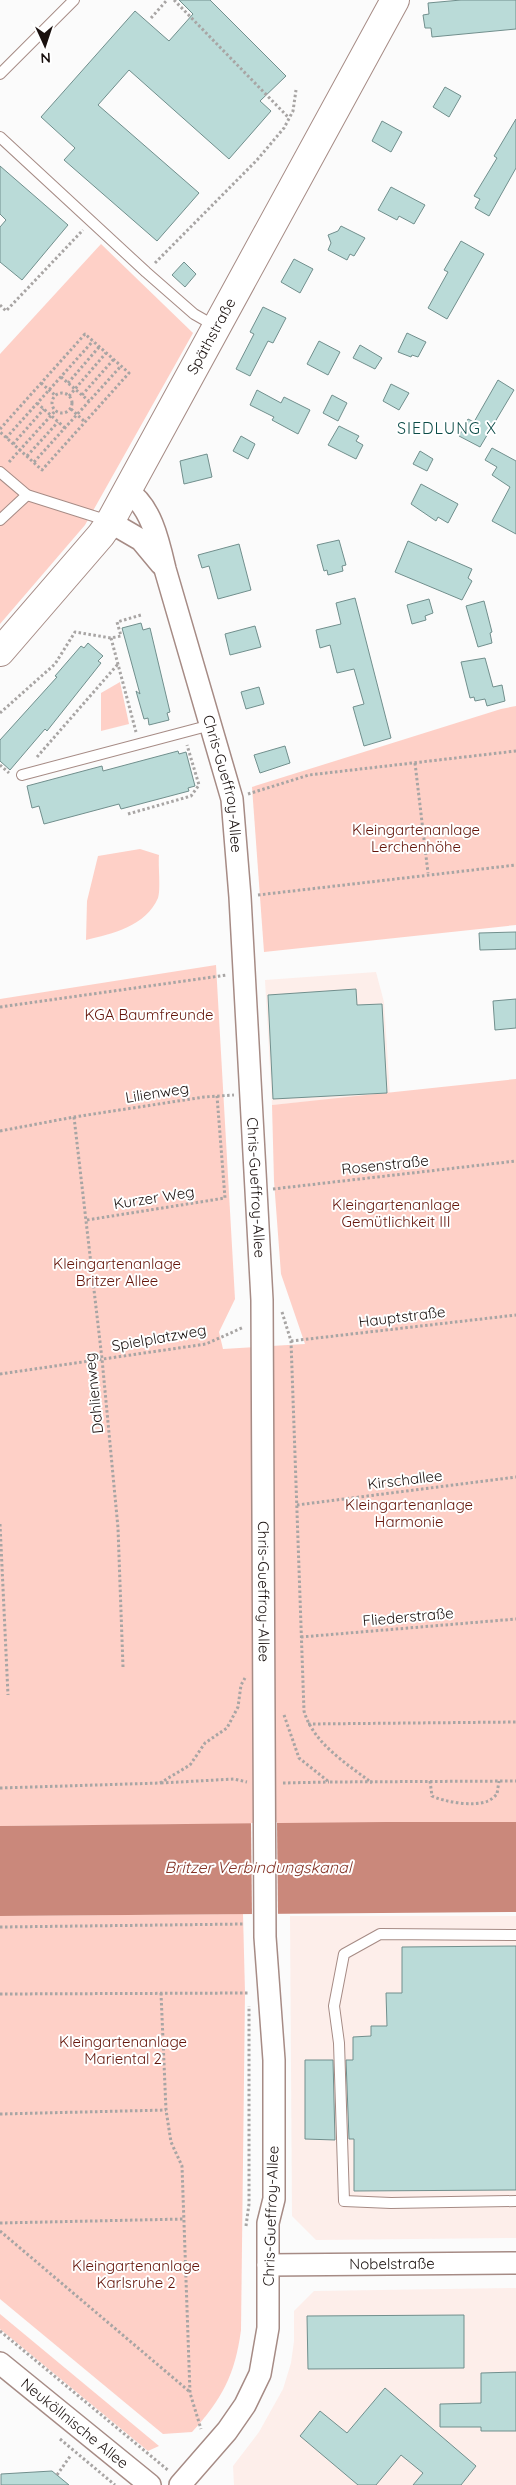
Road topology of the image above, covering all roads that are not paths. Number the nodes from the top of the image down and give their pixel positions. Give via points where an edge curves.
1 (74, 0) edge
2 (395, 0) edge
3 (0, 74) edge
4 (0, 137) edge
5 (216, 327) junction
6 (3, 468) edge
7 (127, 491) junction
8 (27, 495) junction
9 (0, 520) edge
10 (110, 522) junction
11 (165, 569) junction
12 (0, 652) edge
13 (211, 725) junction
14 (22, 775) road end
15 (516, 1935) edge
16 (516, 2200) edge
17 (516, 2263) edge
18 (268, 2265) junction
19 (0, 2363) edge
20 (181, 2484) edge
21 (150, 2485) edge

1 - 3 lane
2 - 5 main road, Späthstraße
4 - 5 lane via 146,272 194,314
5 - 7 main road, Späthstraße
6 - 8 lane
7 - 10 main road, Späthstraße
7 - 11 street, Chris-Gueffroy-Allee via 141,503 160,545
8 - 9 lane
8 - 10 lane
10 - 11 street, Chris-Gueffroy-Allee via 141,540
10 - 12 main road, Späthstraße via 15,627
11 - 13 street, Chris-Gueffroy-Allee
13 - 14 lane
13 - 18 street, Chris-Gueffroy-Allee via 232,799 262,1300 264,1675 273,1784 264,1817 255,1921 274,2060 274,2199 268,2223
15 - 16 lane via 380,1934 344,1954 334,2006 340,2043 344,2201
17 - 18 street, Nobelstraße
18 - 20 street, Chris-Gueffroy-Allee via 268,2328 260,2374 245,2405 227,2431
19 - 21 street, Neuköllnische Allee

